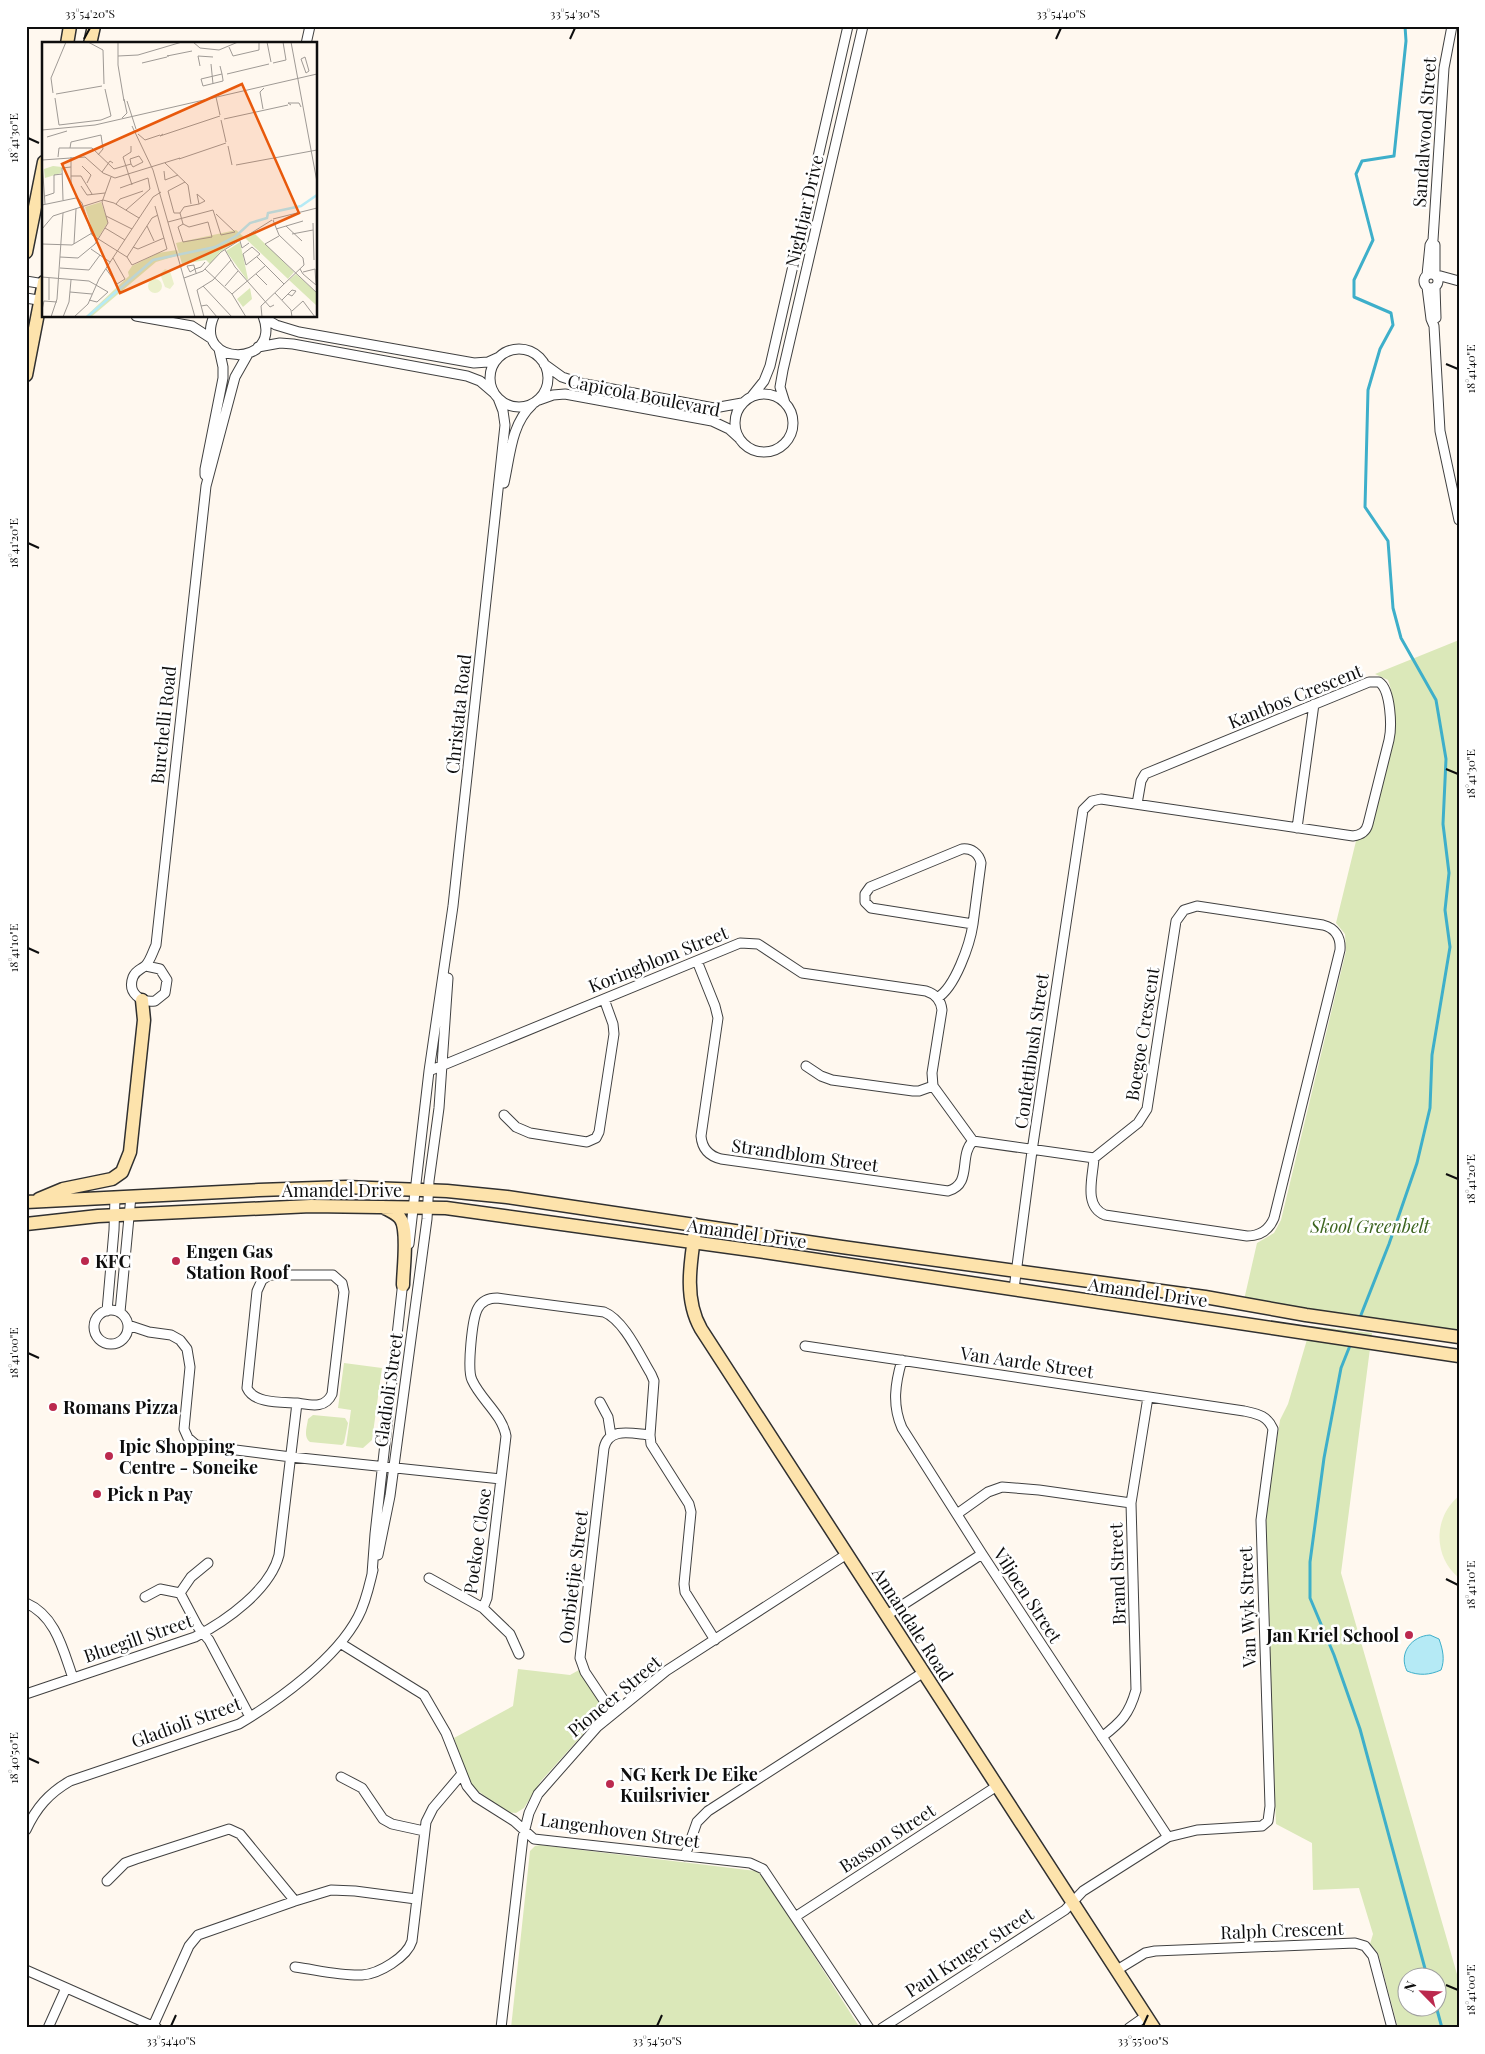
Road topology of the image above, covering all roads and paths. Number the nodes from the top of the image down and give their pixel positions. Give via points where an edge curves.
1 (70, 26) edge
2 (94, 26) edge
3 (310, 26) edge
4 (848, 26) edge
5 (863, 26) edge
6 (1452, 26) edge
7 (67, 42) edge
8 (90, 42) edge
9 (306, 42) edge
10 (42, 172) edge
11 (26, 252) edge
12 (1433, 275) junction
13 (26, 281) edge
14 (1459, 281) edge
15 (42, 283) edge
16 (1433, 287) junction
17 (26, 298) edge
18 (42, 301) edge
19 (147, 318) edge
20 (213, 318) edge
21 (263, 318) edge
22 (265, 318) edge
23 (212, 339) junction
24 (258, 347) junction
25 (219, 349) junction
26 (248, 354) junction
27 (499, 357) junction
28 (544, 364) junction
29 (26, 375) edge
30 (496, 396) junction
31 (752, 396) junction
32 (536, 402) junction
33 (742, 403) junction
34 (785, 403) junction
35 (740, 439) junction
36 (206, 486) junction
37 (1459, 520) edge
38 (495, 525) junction
39 (1314, 704) junction
40 (1137, 804) junction
41 (1081, 817) joint
42 (1298, 828) junction
43 (453, 906) junction
44 (972, 924) junction
45 (156, 944) junction
46 (697, 960) junction
47 (146, 966) junction
48 (160, 969) junction
49 (938, 998) junction
50 (604, 999) junction
51 (142, 1000) junction
52 (442, 1065) junction
53 (806, 1066) dead end
54 (429, 1071) junction
55 (933, 1086) junction
56 (504, 1115) dead end
57 (973, 1141) junction
58 (1032, 1150) junction
59 (1094, 1158) junction
60 (422, 1190) junction
61 (131, 1196) junction
62 (115, 1198) junction
63 (31, 1202) edge
64 (381, 1206) junction
65 (414, 1207) junction
66 (428, 1208) junction
67 (114, 1216) junction
68 (130, 1216) junction
69 (26, 1224) edge
70 (696, 1225) junction
71 (694, 1243) junction
72 (1016, 1270) junction
73 (403, 1285) junction
74 (1014, 1289) junction
75 (107, 1311) junction
76 (120, 1312) junction
77 (128, 1325) junction
78 (149, 1332) junction
79 (126, 1335) junction
80 (1459, 1337) edge
81 (805, 1346) dead end
82 (1459, 1356) edge
83 (902, 1360) junction
84 (1148, 1397) junction
85 (600, 1402) dead end
86 (297, 1404) junction
87 (1244, 1411) joint
88 (650, 1435) junction
89 (611, 1436) junction
90 (291, 1457) junction
91 (383, 1465) junction
92 (394, 1466) junction
93 (501, 1479) junction
94 (1131, 1503) junction
95 (957, 1514) junction
96 (847, 1554) junction
97 (982, 1554) junction
98 (208, 1563) dead end
99 (372, 1574) junction
100 (429, 1578) dead end
101 (180, 1593) junction
102 (145, 1597) dead end
103 (26, 1603) edge
104 (483, 1608) junction
105 (886, 1615) junction
106 (203, 1633) junction
107 (715, 1640) junction
108 (340, 1643) junction
109 (520, 1654) dead end
110 (924, 1672) junction
111 (72, 1678) junction
112 (26, 1694) edge
113 (613, 1714) junction
114 (250, 1717) junction
115 (1102, 1737) junction
116 (461, 1775) junction
117 (341, 1777) dead end
118 (997, 1786) junction
119 (1268, 1821) joint
120 (26, 1830) edge
121 (524, 1830) junction
122 (424, 1831) junction
123 (1168, 1838) junction
124 (684, 1856) junction
125 (107, 1881) dead end
126 (416, 1898) junction
127 (295, 1901) junction
128 (1073, 1902) junction
129 (795, 1917) junction
130 (295, 1967) dead end
131 (26, 1970) edge
132 (1116, 1970) junction
133 (66, 1988) junction
134 (1146, 2016) junction
135 (155, 2027) edge
136 (48, 2028) edge
137 (501, 2028) edge
138 (869, 2028) edge
139 (882, 2028) edge
140 (1129, 2028) edge
141 (1154, 2028) edge
142 (1392, 2028) edge

1 - 7 street
2 - 8 street
3 - 9 street
4 - 31 street, Nightjar Drive via 770,366 764,381
5 - 34 street, Nightjar Drive via 783,370 780,387
6 - 12 street, Sandalwood Street via 1444,68 1433,240 1430,246
10 - 11 street
12 - 14 street
12 - 16 street via 1439,281
12 - 16 street via 1424,281
13 - 15 street
14 - 16 street
16 - 37 street via 1431,319 1440,431
17 - 18 street
18 - 29 street
19 - 23 street via 192,326
20 - 23 street
21 - 24 street via 266,330
22 - 27 street via 299,332 472,363
23 - 25 street
24 - 26 street
24 - 30 street via 293,344 467,376 480,381
25 - 26 street via 230,355
25 - 36 street, Burchelli Road via 223,378 205,469
26 - 36 street, Burchelli Road via 235,377
27 - 28 street via 510,351 523,350 535,354
27 - 30 street via 490,374
28 - 32 street via 548,383
28 - 33 street, Capicola Boulevard via 562,377 580,382 714,408
30 - 32 street via 514,407
30 - 38 street, Christata Road via 505,425
31 - 33 street
31 - 34 street via 772,395
32 - 35 street, Capicola Boulevard via 566,394 712,420
32 - 38 street, Christata Road via 524,413 516,430
33 - 35 street via 735,424
34 - 35 street via 793,423 789,437 779,448 758,451
36 - 45 street, Burchelli Road
38 - 43 street, Christata Road
39 - 40 street, Kantbos Crescent via 1145,774 1140,781
39 - 42 street
39 - 42 street, Kantbos Crescent via 1369,682 1379,682 1386,691 1390,736 1364,831 1353,836
40 - 41 street, Kantbos Crescent via 1096,800 1086,807
40 - 42 street, Kantbos Crescent
41 - 58 street, Confettibush Street
43 - 52 street, Christata Road
43 - 54 street, Christata Road
44 - 44 street via 871,908 865,902 865,894 870,887 962,849 969,849 981,863
44 - 49 street via 969,943 948,988
45 - 47 street, Burchelli Road
45 - 48 street
46 - 49 street, Koringblom Street via 740,943 752,942 802,973 926,991
46 - 50 street, Koringblom Street
46 - 57 street, Strandblom Street via 718,1018 702,1136 704,1148 711,1155 948,1191 962,1181 969,1146
47 - 48 street
47 - 51 street, Burchelli Road via 132,979 133,992
48 - 51 street via 167,980 165,993 155,1001
49 - 55 street via 942,1010 932,1073
50 - 52 street, Koringblom Street
50 - 56 street via 614,1034 600,1132 596,1138 584,1142 530,1133 516,1127
51 - 63 street via 144,1020 126,1167 112,1179 52,1192
52 - 54 street, Koringblom Street
52 - 60 street via 439,1108
53 - 55 street via 832,1080 913,1091
54 - 60 street
55 - 57 street
57 - 58 street
58 - 59 street
58 - 72 street, Confettibush Street
59 - 59 street, Boegoe Crescent via 1138,1123 1147,1109 1176,921 1184,910 1197,906 1323,925 1336,932 1340,945 1270,1226 1258,1235 1247,1236 1105,1215 1097,1211 1091,1199
60 - 61 street, Amandel Drive via 308,1188
60 - 65 street, Gladioli Street
60 - 66 street, Gladioli Street
60 - 70 street, Amandel Drive via 507,1197
61 - 62 street, Amandel Drive
61 - 68 street
62 - 63 street, Amandel Drive
62 - 67 street
64 - 65 street, Amandel Drive
64 - 68 street, Amandel Drive via 304,1206
64 - 73 street via 402,1222
65 - 66 street, Amandel Drive
65 - 73 street, Gladioli Street
66 - 71 street, Amandel Drive via 527,1218
66 - 92 street, Gladioli Street
67 - 68 street, Amandel Drive
67 - 69 street, Amandel Drive
67 - 75 street
68 - 76 street
70 - 71 street, Annandale Road
70 - 72 street, Amandel Drive
71 - 74 street, Amandel Drive
71 - 96 street, Annandale Road via 690,1286 697,1322
72 - 74 street, Confettibush Street
72 - 80 street, Amandel Drive
73 - 91 street, Gladioli Street
74 - 82 street, Amandel Drive
75 - 76 street
75 - 79 street via 95,1322 98,1338 113,1344
76 - 77 street
77 - 78 street
77 - 79 street
78 - 79 street
78 - 90 street via 176,1337 187,1349 190,1367 184,1429 193,1443
81 - 83 street, Van Aarde Street
83 - 84 street, Van Aarde Street
83 - 95 street, Viljoen Street via 895,1394 897,1417
84 - 87 street, Van Aarde Street
84 - 94 street, Brand Street
85 - 89 street via 608,1417
86 - 86 street via 257,1398 247,1388 259,1285 264,1277 272,1275 333,1275 342,1283 344,1292 332,1394 322,1405
86 - 90 street, Bluegill Street
87 - 119 street, Van Wyk Street via 1263,1416 1273,1429 1261,1520
88 - 89 street via 621,1433
88 - 93 street, Poekoe Close via 653,1377 613,1317 599,1311 492,1298 484,1302 475,1315 469,1371 504,1431 506,1442
88 - 107 street via 653,1448 691,1508 684,1588
89 - 113 street, Oorbietjie Street via 604,1448 580,1658 582,1667
90 - 91 street
90 - 106 street, Bluegill Street via 279,1555 272,1574 254,1594
91 - 92 street
91 - 99 street, Gladioli Street
92 - 93 street
92 - 99 street, Gladioli Street via 383,1534
93 - 104 street, Poekoe Close via 487,1598
94 - 95 street via 1002,1487 988,1492
94 - 115 street, Brand Street via 1136,1690 1129,1712
95 - 97 street, Viljoen Street
96 - 105 street, Annandale Road
96 - 107 street, Pioneer Street
97 - 105 street
97 - 115 street, Viljoen Street
98 - 101 street via 191,1577
99 - 108 street, Gladioli Street via 363,1608
100 - 104 street, Poekoe Close
101 - 102 street via 160,1589
101 - 106 street
103 - 111 street via 42,1612 57,1634
104 - 109 street, Poekoe Close via 510,1634
105 - 110 street, Annandale Road
106 - 111 street, Bluegill Street via 185,1642
106 - 114 street
107 - 113 street, Pioneer Street via 666,1671
108 - 114 street, Gladioli Street via 293,1686
108 - 116 street, Langenhoven Street via 424,1695 446,1733
110 - 118 street, Annandale Road
110 - 124 street via 708,1811 694,1828
111 - 112 street, Bluegill Street
113 - 121 street, Pioneer Street via 592,1732 547,1782 533,1803
114 - 120 street, Gladioli Street via 239,1724 70,1781 43,1802
115 - 123 street, Viljoen Street
116 - 121 street, Langenhoven Street via 476,1797 514,1820
116 - 122 street via 430,1811
117 - 122 street via 362,1788 383,1819
118 - 128 street, Annandale Road
118 - 129 street, Basson Street
119 - 123 street, Paul Kruger Street via 1262,1826 1197,1830
121 - 124 street, Langenhoven Street via 534,1839
121 - 137 street, Pioneer Street
122 - 126 street
123 - 128 street, Paul Kruger Street via 1083,1891
124 - 129 street, Langenhoven Street via 759,1866
125 - 127 street via 136,1859 229,1828 240,1834
126 - 127 street via 331,1890
126 - 130 street via 410,1945 407,1952 395,1961 362,1975
127 - 135 street via 194,1938
128 - 132 street, Annandale Road
128 - 139 street, Paul Kruger Street
129 - 138 street, Langenhoven Street
131 - 133 street
132 - 134 street, Annandale Road
132 - 142 street, Ralph Crescent via 1145,1953 1155,1951 1355,1943 1365,1946 1373,1956
133 - 135 street
133 - 136 street
134 - 140 street
134 - 141 street, Annandale Road

